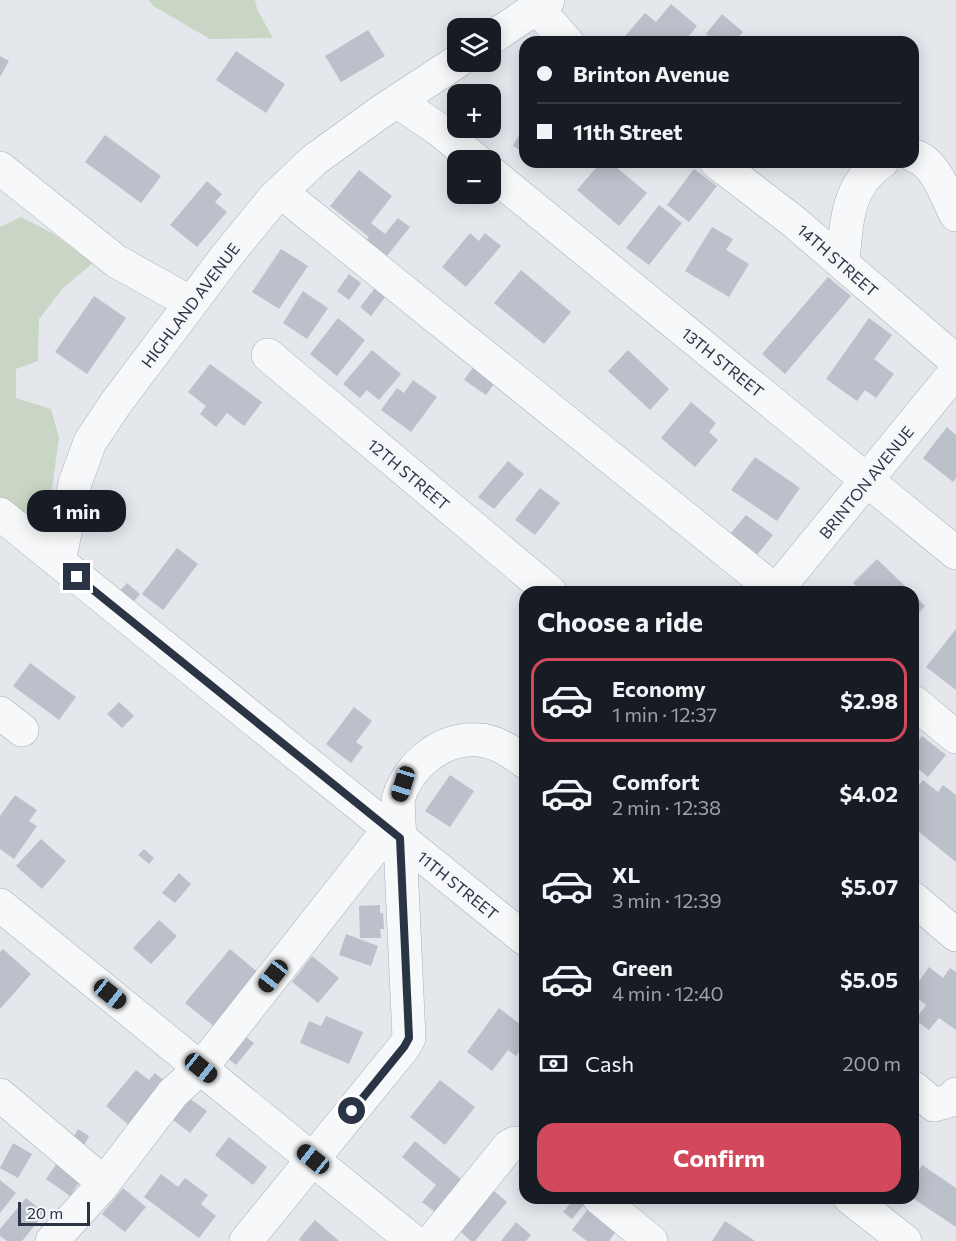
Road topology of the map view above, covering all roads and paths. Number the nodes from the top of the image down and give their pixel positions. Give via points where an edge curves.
1 (542, 4) edge
2 (501, 32) edge
3 (563, 36) edge
4 (447, 68) edge
5 (397, 101) junction
6 (464, 150) edge
7 (919, 158) edge
8 (0, 168) edge
9 (724, 168) edge
10 (876, 168) edge
11 (501, 181) edge
12 (280, 192) junction
13 (956, 215) edge
14 (843, 264) junction
15 (191, 303) junction
16 (268, 355) dead end
17 (956, 361) edge
18 (956, 371) edge
19 (867, 480) junction
20 (0, 514) edge
21 (956, 553) edge
22 (59, 562) junction
23 (543, 586) edge
24 (769, 586) edge
25 (781, 586) edge
26 (919, 706) edge
27 (956, 737) edge
28 (519, 758) edge
29 (395, 833) junction
30 (919, 903) edge
31 (0, 905) edge
32 (519, 934) edge
33 (956, 935) edge
34 (201, 1068) junction
35 (919, 1092) edge
36 (956, 1094) edge
37 (0, 1095) edge
38 (519, 1143) edge
39 (313, 1159) junction
40 (104, 1183) junction
41 (606, 1204) edge
42 (858, 1204) edge
43 (52, 1241) edge
44 (246, 1241) edge
45 (413, 1241) edge
46 (432, 1241) edge
47 (651, 1241) edge
48 (904, 1241) edge

1 - 2 street
1 - 3 street
4 - 5 street, HIGHLAND AVENUE
5 - 6 street
5 - 12 street, HIGHLAND AVENUE via 314,160
7 - 13 street via 932,168
8 - 15 street via 116,261
9 - 14 street, 14TH STREET
10 - 14 street via 859,184 846,217
11 - 19 street, 13TH STREET
12 - 15 street, HIGHLAND AVENUE
12 - 24 street
14 - 17 street, 14TH STREET
15 - 22 street, HIGHLAND AVENUE via 90,442 75,483
16 - 23 street, 12TH STREET
18 - 19 street, BRINTON AVENUE
19 - 21 street, 13TH STREET
19 - 25 street, BRINTON AVENUE
20 - 22 street, 11TH STREET
22 - 29 street, 11TH STREET
26 - 27 street
28 - 29 street via 480,740 445,746 427,756 403,784
29 - 32 street, 11TH STREET
29 - 34 street
29 - 39 street via 409,1038
30 - 33 street
31 - 34 street
34 - 39 street
34 - 40 street via 173,1093
35 - 36 street via 934,1105 952,1100
37 - 40 street
38 - 46 street via 509,1146
39 - 44 street
39 - 45 street
40 - 43 street
41 - 47 street
42 - 48 street

